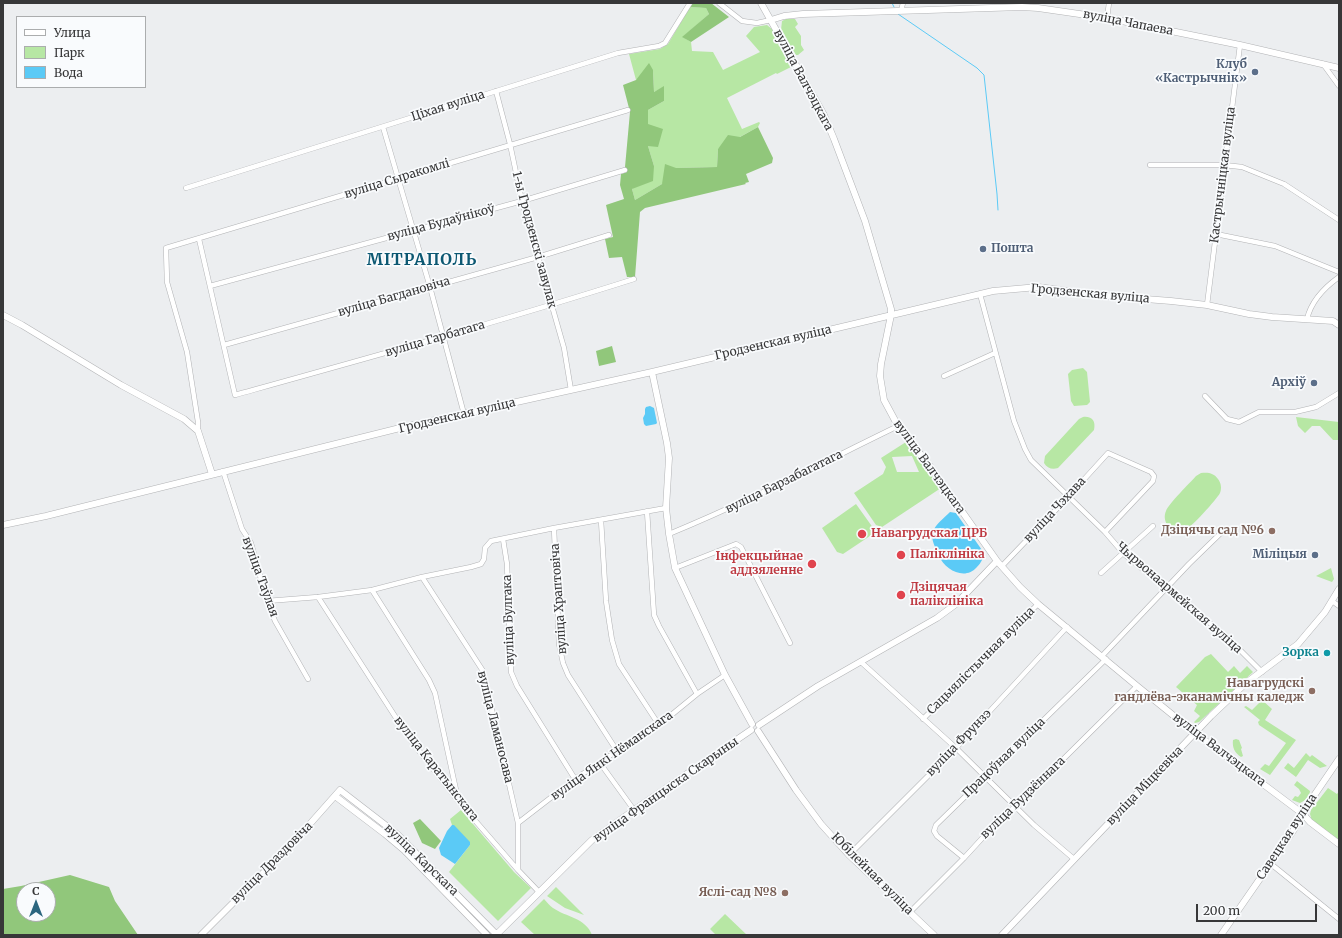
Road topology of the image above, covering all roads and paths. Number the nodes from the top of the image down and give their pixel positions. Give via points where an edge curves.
1 (690, 3) edge
2 (719, 3) edge
3 (761, 3) edge
4 (903, 3) edge
5 (1109, 3) edge
6 (992, 5) edge
7 (901, 11) junction
8 (1107, 18) junction
9 (771, 20) junction
10 (1240, 45) junction
11 (1323, 64) junction
12 (1339, 68) edge
13 (1339, 86) edge
14 (496, 91) junction
15 (628, 110) dead end
16 (383, 127) junction
17 (510, 144) junction
18 (1224, 164) junction
19 (1150, 165) dead end
20 (625, 170) dead end
21 (398, 179) junction
22 (186, 188) dead end
23 (522, 201) junction
24 (1339, 220) edge
25 (413, 231) junction
26 (1216, 234) junction
27 (609, 235) dead end
28 (199, 239) junction
29 (538, 257) junction
30 (1339, 272) edge
31 (1339, 277) edge
32 (634, 279) dead end
33 (210, 286) junction
34 (430, 287) junction
35 (980, 294) junction
36 (551, 305) junction
37 (1207, 305) junction
38 (3, 315) edge
39 (892, 315) junction
40 (1307, 319) junction
41 (1339, 325) edge
42 (444, 337) junction
43 (224, 345) junction
44 (995, 353) junction
45 (652, 372) junction
46 (944, 376) dead end
47 (571, 390) junction
48 (1339, 393) edge
49 (1205, 396) dead end
50 (464, 414) junction
51 (898, 426) junction
52 (198, 431) junction
53 (223, 471) junction
54 (212, 474) junction
55 (1068, 496) junction
56 (666, 508) junction
57 (647, 511) junction
58 (601, 520) junction
59 (3, 525) edge
60 (1153, 526) dead end
61 (554, 528) junction
62 (1225, 529) dead end
63 (1105, 532) junction
64 (669, 534) junction
65 (503, 539) junction
66 (1124, 554) junction
67 (997, 561) junction
68 (1002, 566) junction
69 (675, 568) junction
70 (1101, 573) dead end
71 (422, 577) junction
72 (1167, 588) junction
73 (1339, 589) edge
74 (372, 590) junction
75 (318, 597) junction
76 (267, 601) junction
77 (1332, 601) junction
78 (1038, 604) junction
79 (1339, 606) edge
80 (1067, 628) junction
81 (790, 643) dead end
82 (1104, 658) junction
83 (861, 662) junction
84 (1262, 672) junction
85 (725, 675) junction
86 (308, 679) dead end
87 (1137, 686) junction
88 (697, 694) junction
89 (923, 719) junction
90 (659, 725) junction
91 (755, 727) junction
92 (1195, 733) junction
93 (956, 748) junction
94 (617, 751) junction
95 (1339, 759) edge
96 (600, 762) junction
97 (985, 776) junction
98 (575, 779) junction
99 (340, 790) joint
100 (335, 796) junction
101 (459, 802) junction
102 (1016, 806) junction
103 (634, 810) junction
104 (1303, 814) junction
105 (518, 823) junction
106 (1339, 844) edge
107 (849, 855) junction
108 (964, 858) junction
109 (1074, 859) junction
110 (1271, 864) junction
111 (518, 870) junction
112 (539, 892) junction
113 (910, 912) junction
114 (1339, 919) edge
115 (201, 935) edge
116 (486, 935) edge
117 (497, 935) edge
118 (934, 935) edge
119 (1002, 935) edge
120 (1221, 935) edge

1 - 14 street, Ціхая вуліца via 665,43 659,46 618,53
2 - 9 street via 742,21 758,23
3 - 9 street, вуліца Валчэцкага
4 - 7 street
5 - 8 street
6 - 7 street, вуліца Чапаева
6 - 8 street, вуліца Чапаева
7 - 9 street, вуліца Чапаева via 803,14
8 - 10 street, вуліца Чапаева
9 - 39 street, вуліца Валчэцкага via 824,115 834,139 865,221 889,297
10 - 11 street, вуліца Чапаева
10 - 18 street, Кастрычніцкая вуліца
11 - 12 street, вуліца Чапаева
11 - 13 street
14 - 16 street, Ціхая вуліца
14 - 17 street, 1-ы Гродзенскі завулак
15 - 17 street, вуліца Сыракомлі
16 - 21 street
16 - 22 street, Ціхая вуліца
17 - 21 street, вуліца Сыракомлі
17 - 23 street, 1-ы Гродзенскі завулак
18 - 19 street
18 - 24 street via 1242,167 1284,184
18 - 26 street, Кастрычніцкая вуліца
20 - 23 street, вуліца Будаўнікоў
21 - 25 street
21 - 28 street, вуліца Сыракомлі
23 - 25 street, вуліца Будаўнікоў
23 - 29 street, 1-ы Гродзенскі завулак
25 - 33 street, вуліца Будаўнікоў
25 - 34 street
26 - 30 street via 1275,246
26 - 37 street, Кастрычніцкая вуліца
27 - 29 street, вуліца Багдановіча
28 - 33 street
28 - 52 street, вуліца Сыракомлі via 166,248 167,282 187,352
29 - 34 street, вуліца Багдановіча
29 - 36 street, 1-ы Гродзенскі завулак
31 - 40 street via 1314,302
32 - 36 street, вуліца Гарбатага
33 - 43 street
34 - 42 street
34 - 43 street, вуліца Багдановіча
35 - 37 street, Гродзенская вуліца via 1038,287
35 - 39 street, Гродзенская вуліца
35 - 44 street, Чырвонаармейская вуліца
36 - 42 street, вуліца Гарбатага
36 - 47 street, 1-ы Гродзенскі завулак via 564,348
37 - 40 street, Гродзенская вуліца via 1249,314
38 - 52 street via 184,419
39 - 45 street, Гродзенская вуліца
39 - 51 street, вуліца Валчэцкага via 880,376 884,400
40 - 41 street, Гродзенская вуліца via 1333,321
42 - 43 street, вуліца Гарбатага via 235,395
42 - 50 street
44 - 46 street
44 - 55 street, Чырвонаармейская вуліца via 1014,421 1025,449 1031,460
45 - 47 street, Гродзенская вуліца
45 - 56 street, Юбілейная вуліца via 669,458
47 - 50 street, Гродзенская вуліца
48 - 49 street via 1316,407 1295,412 1259,412 1239,422 1227,419
50 - 53 street, Гродзенская вуліца
51 - 64 street, вуліца Барзабагатага via 759,495
51 - 67 street, вуліца Валчэцкага via 930,466
52 - 54 street
53 - 54 street, Гродзенская вуліца
53 - 76 street, вуліца Таўлая via 242,529 251,543
54 - 59 street, Гродзенская вуліца
55 - 63 street, Чырвонаармейская вуліца
55 - 63 street, вуліца Чэхава via 1108,452 1151,472 1154,476 1153,481
55 - 68 street, вуліца Чэхава
56 - 57 street
56 - 64 street, Юбілейная вуліца
57 - 58 street
57 - 88 street via 654,615
58 - 61 street
58 - 90 street via 606,601 612,640 619,664
60 - 66 street
61 - 65 street
61 - 94 street, вуліца Храптовіча via 559,644 563,662 568,675
62 - 72 street, Працоўная вуліца
63 - 66 street, Чырвонаармейская вуліца
64 - 69 street, Юбілейная вуліца
65 - 71 street via 491,541 485,548 481,564
65 - 98 street, вуліца Булгака via 507,564 511,672 517,686
66 - 70 street
66 - 72 street, Чырвонаармейская вуліца
67 - 68 street, вуліца Валчэцкага
67 - 83 street, вуліца Францыска Скарыны via 956,604 937,618
68 - 78 street, вуліца Валчэцкага
69 - 81 street via 736,544 741,547
69 - 85 street, Юбілейная вуліца
71 - 74 street
71 - 105 street, вуліца Ламаносава via 483,671
72 - 82 street, Працоўная вуліца
72 - 84 street, Чырвонаармейская вуліца via 1226,636
73 - 77 street, вуліца Міцкевіча
74 - 75 street
74 - 101 street via 435,693
75 - 76 street
75 - 101 street, вуліца Каратынскага via 409,738
76 - 86 street, вуліца Таўлая via 275,621
77 - 79 street
77 - 84 street, вуліца Міцкевіча via 1298,644
78 - 80 street, вуліца Валчэцкага
78 - 89 street, Сацыялістычная вуліца
80 - 82 street, вуліца Валчэцкага
80 - 93 street, вуліца Фрунзэ
82 - 87 street, вуліца Валчэцкага
82 - 97 street, Працоўная вуліца
83 - 89 street
83 - 91 street, вуліца Францыска Скарыны via 818,686
84 - 92 street, вуліца Міцкевіча via 1246,683
85 - 88 street, вуліца Янкі Нёманскага
85 - 91 street, Юбілейная вуліца
87 - 92 street, вуліца Валчэцкага
87 - 102 street, вуліца Будзённага
88 - 90 street, вуліца Янкі Нёманскага
89 - 93 street
90 - 94 street, вуліца Янкі Нёманскага
91 - 103 street, вуліца Францыска Скарыны
91 - 107 street, Юбілейная вуліца via 796,790
92 - 104 street, вуліца Валчэцкага
92 - 109 street, вуліца Міцкевіча
93 - 97 street
93 - 107 street, вуліца Фрунзэ
94 - 96 street, вуліца Янкі Нёманскага
95 - 104 street, Савецкая вуліца
96 - 98 street, вуліца Янкі Нёманскага
96 - 103 street
97 - 102 street
97 - 108 street, Працоўная вуліца via 936,825 934,831
98 - 105 street, вуліца Янкі Нёманскага
99 - 100 street, вуліца Драздовіча
99 - 117 street, вуліца Карскага via 397,834
100 - 115 street, вуліца Драздовіча via 293,843
100 - 116 street, вуліца Карскага via 404,850
101 - 111 street, вуліца Каратынскага
102 - 108 street, вуліца Будзённага via 998,821
102 - 109 street
103 - 112 street, вуліца Францыска Скарыны via 592,840
104 - 106 street, вуліца Валчэцкага
104 - 110 street, Савецкая вуліца
105 - 111 street, вуліца Ламаносава
107 - 113 street, Юбілейная вуліца
108 - 113 street, вуліца Будзённага
109 - 119 street, вуліца Міцкевіча
110 - 114 street
110 - 120 street, Савецкая вуліца
111 - 112 street, вуліца Каратынскага
112 - 117 street, вуліца Францыска Скарыны
113 - 118 street, Юбілейная вуліца

